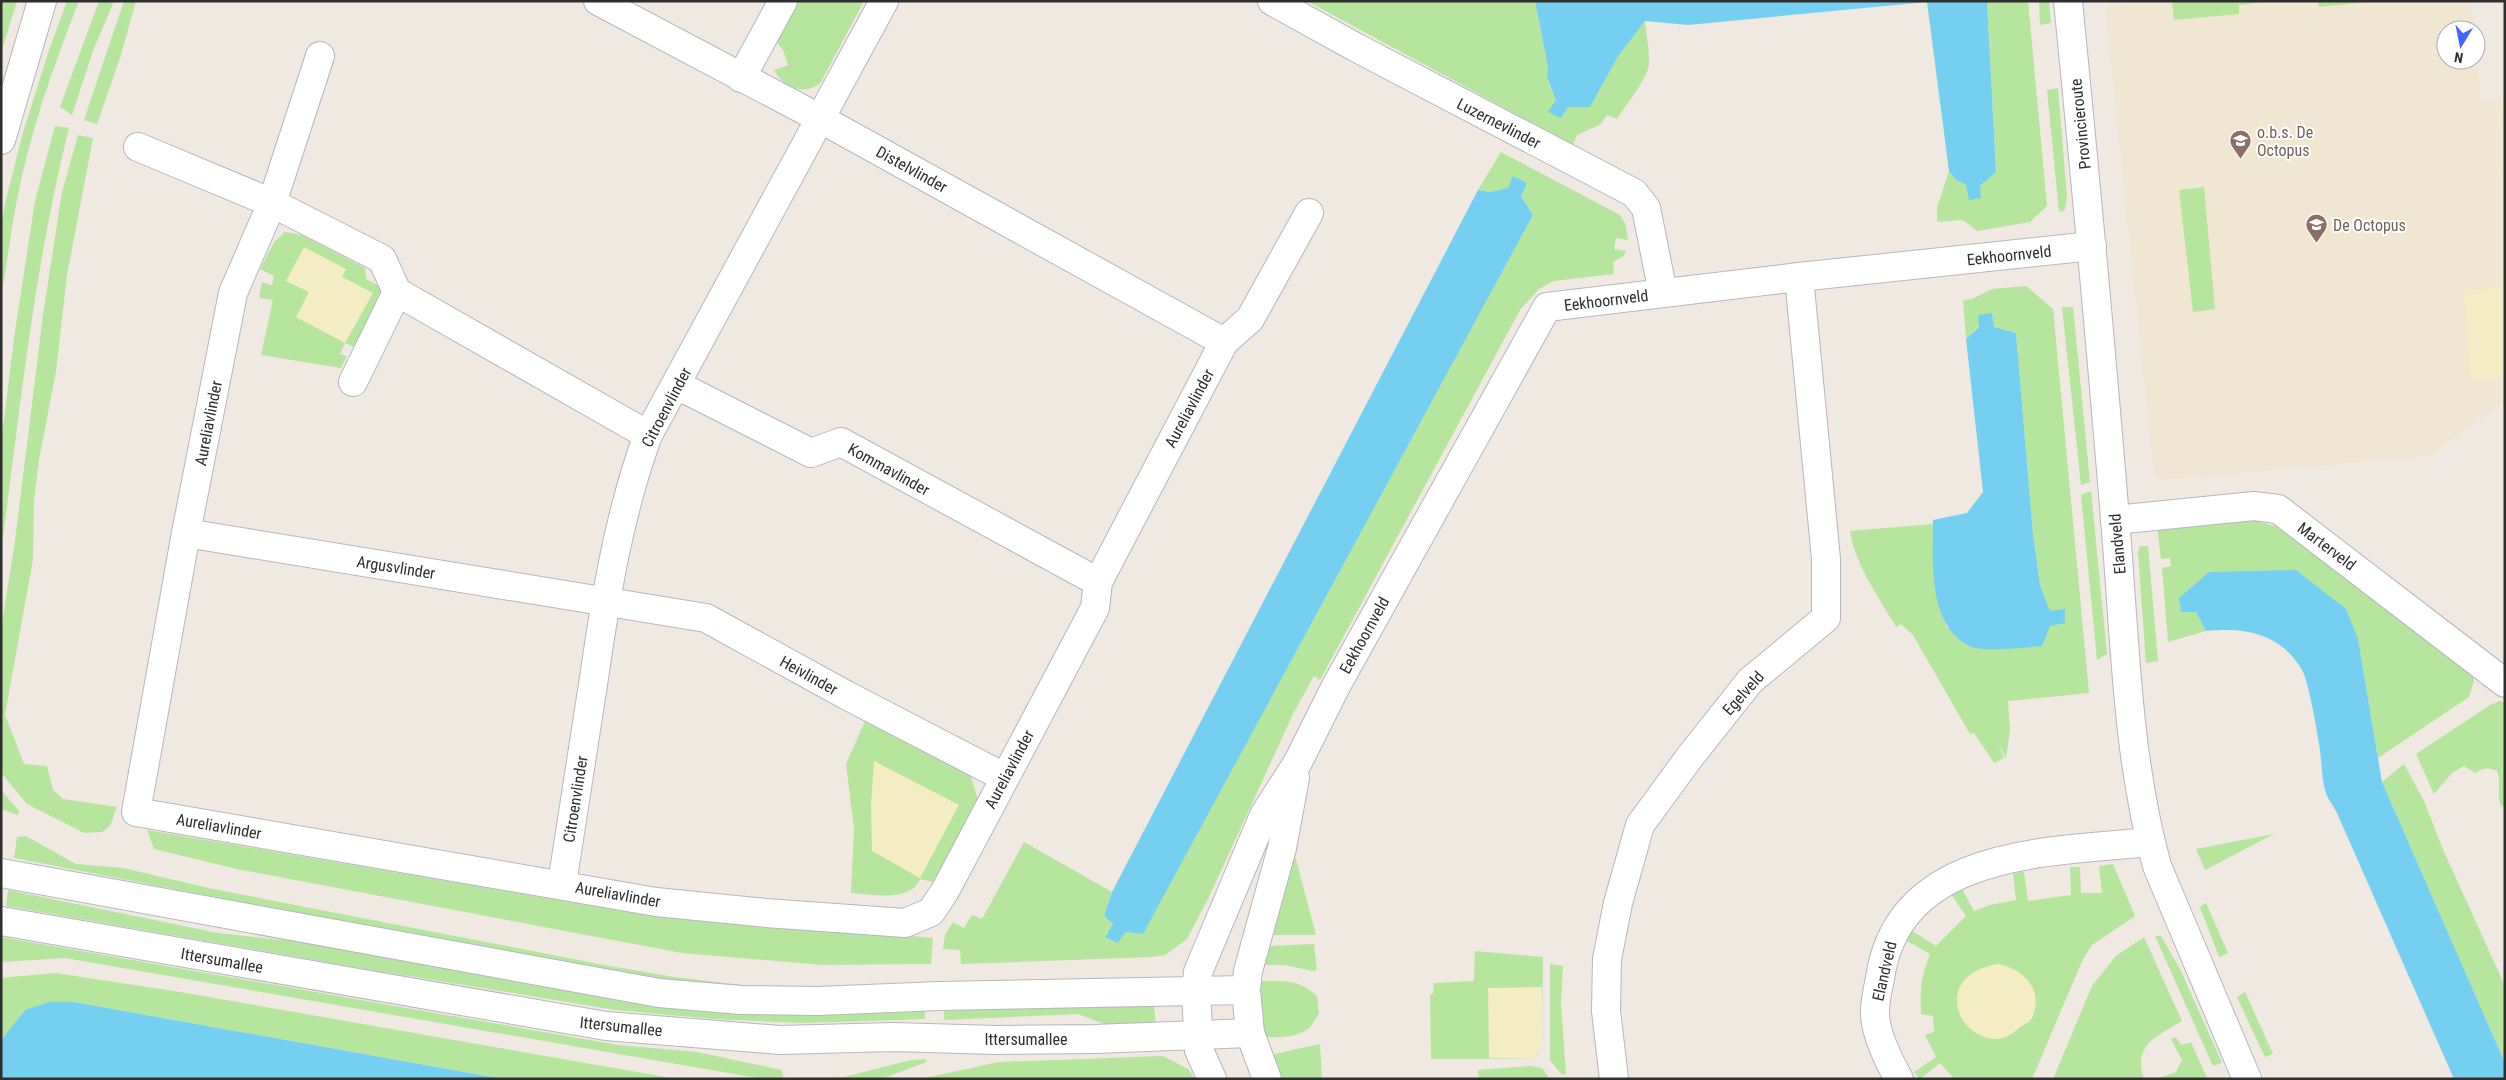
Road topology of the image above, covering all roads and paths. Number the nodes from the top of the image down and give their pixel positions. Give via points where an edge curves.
1 (42, 1) edge
2 (598, 1) edge
3 (783, 1) edge
4 (884, 1) edge
5 (1272, 1) edge
6 (2068, 1) edge
7 (320, 56) dead end
8 (741, 78) junction
9 (821, 119) junction
10 (1, 140) edge
11 (138, 147) dead end
12 (272, 203) junction
13 (1309, 213) dead end
14 (2092, 246) junction
15 (1799, 277) junction
16 (398, 292) junction
17 (1664, 293) junction
18 (1224, 342) junction
19 (353, 382) dead end
20 (677, 385) junction
21 (648, 435) junction
22 (2116, 520) junction
23 (186, 533) junction
24 (1098, 582) junction
25 (606, 601) junction
26 (2505, 684) edge
27 (1298, 762) junction
28 (1004, 777) junction
29 (2150, 842) junction
30 (1, 873) edge
31 (562, 884) junction
32 (1, 922) edge
33 (1196, 990) junction
34 (1246, 990) junction
35 (1250, 1033) junction
36 (1198, 1036) junction
37 (2244, 1078) edge
38 (1212, 1079) edge
39 (1267, 1079) edge
40 (1614, 1079) edge
41 (1899, 1079) edge

1 - 10 street
2 - 8 street, Distelvlinder
3 - 8 street
4 - 9 street, Citroenvlinder
5 - 17 street, Luzernevlinder via 1634,193 1646,208
6 - 14 street, Provincieroute
7 - 12 street, Aureliavlinder
8 - 9 street, Distelvlinder
9 - 18 street, Distelvlinder
9 - 20 street, Citroenvlinder
11 - 12 street
12 - 16 street via 382,259
12 - 23 street, Aureliavlinder via 233,293
13 - 18 street, Aureliavlinder via 1250,319
14 - 15 street, Eekhoornveld
14 - 22 street, Elandveld
15 - 17 street, Eekhoornveld
15 - 40 street, Egelveld via 1826,559 1826,618 1750,680 1640,825 1607,959 1606,1011
16 - 19 street
16 - 21 street
17 - 27 street, Eekhoornveld via 1547,307 1336,686
18 - 24 street, Aureliavlinder
20 - 21 street, Citroenvlinder
20 - 24 street, Kommavlinder via 811,453 841,442
21 - 25 street, Citroenvlinder via 622,518
22 - 26 street, Marterveld via 2254,506 2278,509
22 - 29 street, Elandveld via 2131,734
23 - 25 street, Argusvlinder
23 - 31 street, Aureliavlinder via 136,812
24 - 28 street, Aureliavlinder via 1095,608
25 - 28 street, Heivlinder via 706,618
25 - 31 street, Citroenvlinder
27 - 33 street, Eekhoornveld via 1264,815 1198,972
27 - 34 street, Eekhoornveld via 1282,848 1248,971
28 - 31 street, Aureliavlinder via 931,912 905,923 656,902
29 - 37 street, Elandveld
29 - 41 street, Elandveld via 2001,859 1963,872 1922,898 1897,926 1886,950 1875,1013 1887,1059
30 - 33 street via 659,993 741,1000 818,1001
32 - 36 street, Ittersumallee via 606,1026 780,1040
33 - 34 street
33 - 36 street, Eekhoornveld
34 - 35 street, Eekhoornveld
35 - 36 street, Ittersumallee
35 - 39 street, Eekhoornveld
36 - 38 street, Eekhoornveld via 1199,1050

